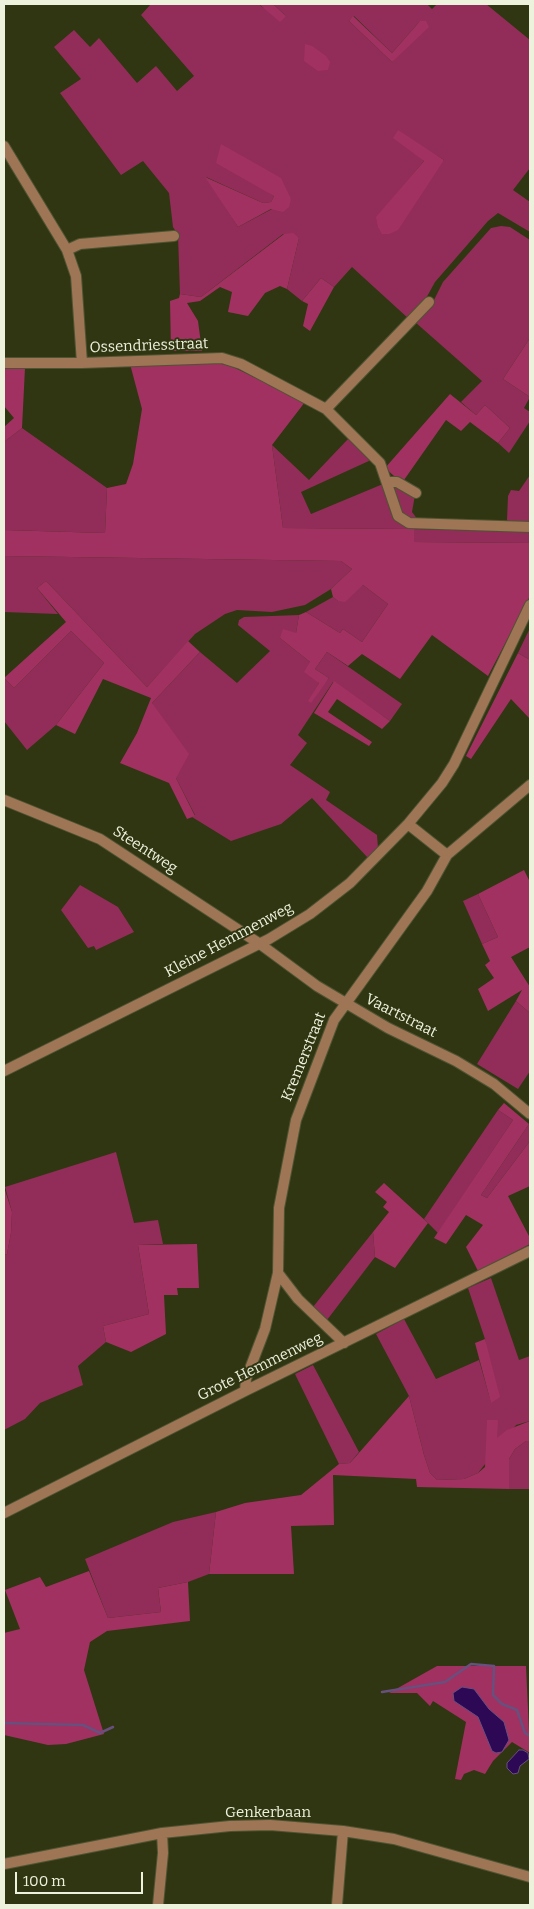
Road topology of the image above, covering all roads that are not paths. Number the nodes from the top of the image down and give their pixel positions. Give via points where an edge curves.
1 (4, 146) edge
2 (174, 236) dead end
3 (68, 250) junction
4 (429, 302) dead end
5 (4, 362) edge
6 (82, 363) junction
7 (326, 409) junction
8 (387, 482) junction
9 (416, 493) dead end
10 (530, 527) edge
11 (530, 605) edge
12 (527, 617) edge
13 (530, 785) edge
14 (4, 800) edge
15 (408, 824) junction
16 (447, 855) junction
17 (260, 944) junction
18 (344, 1003) junction
19 (4, 1071) edge
20 (530, 1114) edge
21 (530, 1251) edge
22 (278, 1272) junction
23 (344, 1343) junction
24 (244, 1391) junction
25 (4, 1513) edge
26 (344, 1831) junction
27 (162, 1833) junction
28 (4, 1864) edge
29 (530, 1877) edge
30 (158, 1905) edge
31 (337, 1905) edge

1 - 3 street, Ossendriesstraat
2 - 3 street via 80,244
3 - 6 street, Ossendriesstraat via 76,276
4 - 7 street
5 - 6 street, Ossendriesstraat
6 - 7 street, Ossendriesstraat via 222,358 241,364
7 - 8 street, Ossendriesstraat via 380,463
8 - 9 street via 397,482
8 - 10 street, Ossendriesstraat via 398,516 409,523
11 - 12 street, Kleine Hemmenweg
12 - 15 street, Kleine Hemmenweg via 454,764
13 - 16 street, Kremerstraat
14 - 17 street, Steentweg via 100,839
15 - 16 street
15 - 17 street, Kleine Hemmenweg via 334,896
16 - 18 street, Kremerstraat via 421,899
17 - 18 street, Vaartstraat
17 - 19 street, Kleine Hemmenweg
18 - 20 street, Vaartstraat via 456,1061 494,1084
18 - 22 street, Kremerstraat via 334,1020 296,1120 279,1208
21 - 23 street, Grote Hemmenweg
22 - 23 street via 298,1299
22 - 24 street, Kremerstraat via 265,1329
23 - 24 street, Grote Hemmenweg
24 - 25 street, Grote Hemmenweg
26 - 27 street, Genkerbaan via 270,1825
26 - 29 street, Genkerbaan via 416,1844
26 - 31 street
27 - 28 street, Genkerbaan
27 - 30 street

